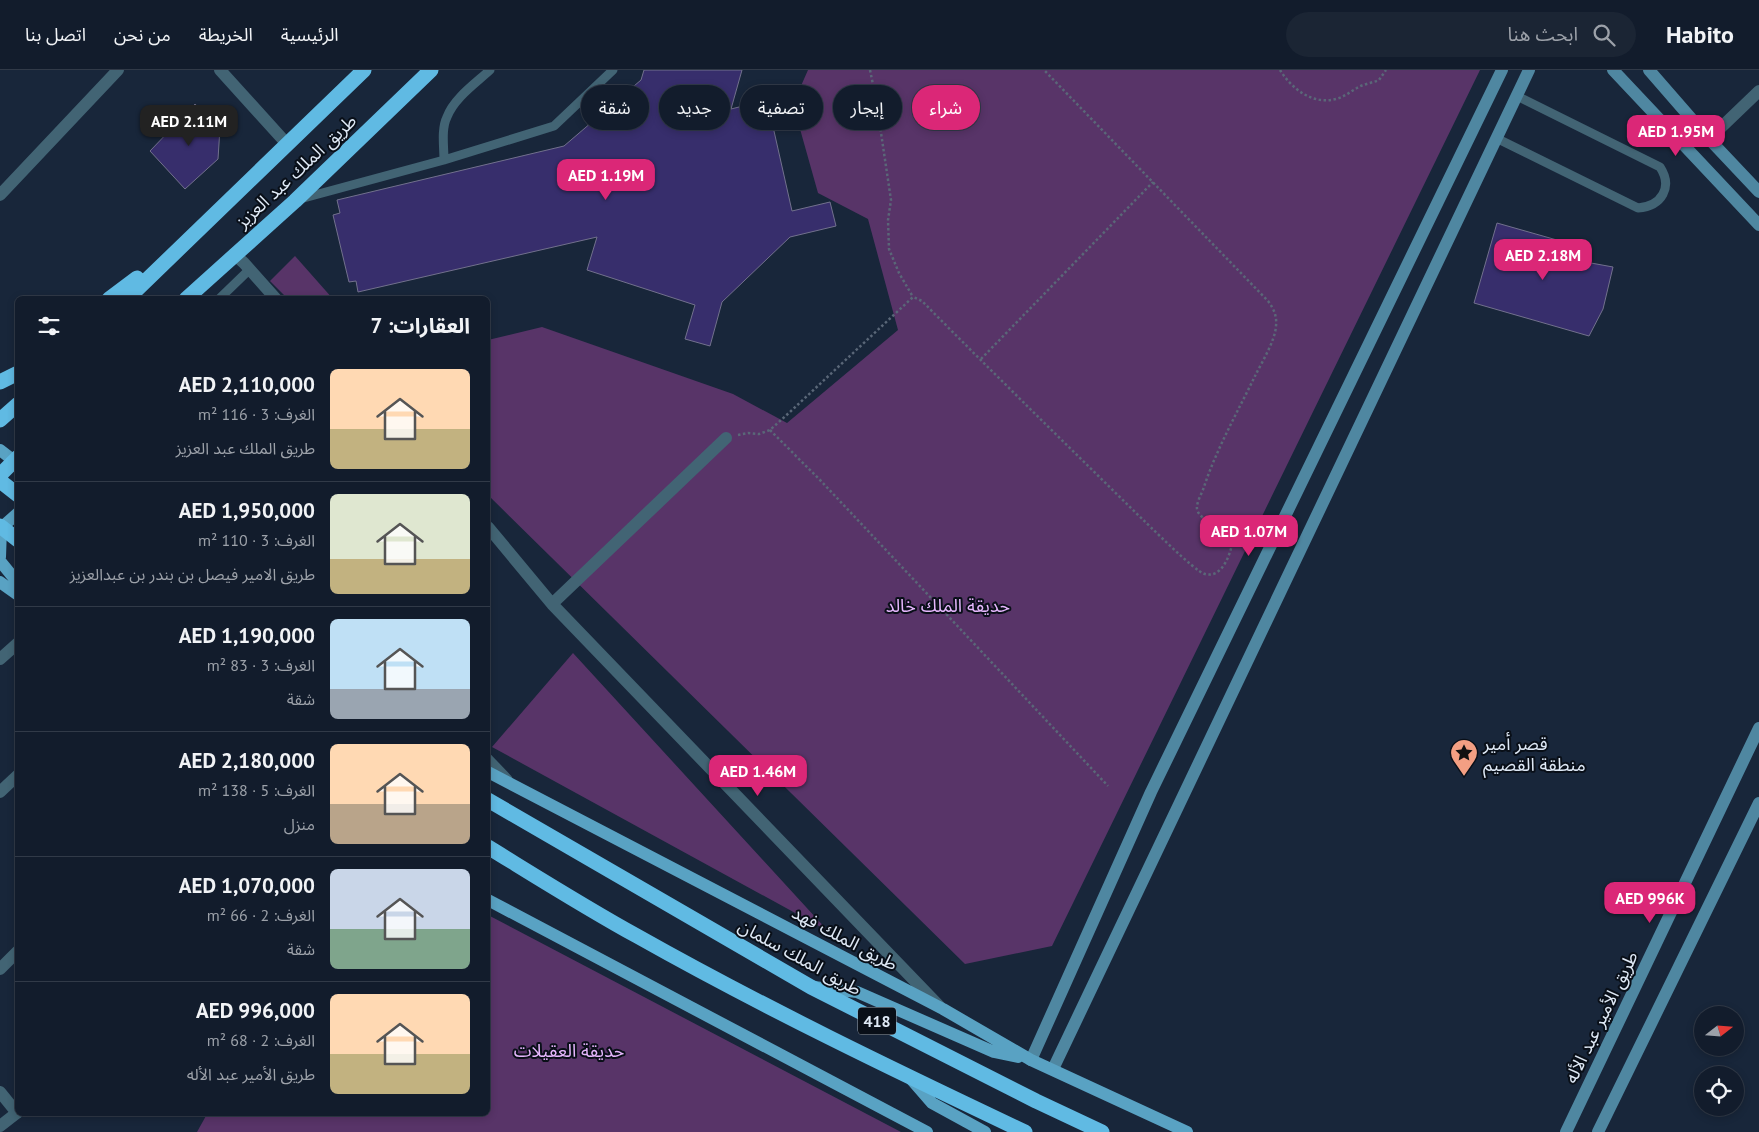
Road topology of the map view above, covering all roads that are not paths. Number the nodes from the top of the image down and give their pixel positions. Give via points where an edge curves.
1 (118, 70) edge
2 (220, 70) edge
3 (364, 70) edge
4 (431, 70) edge
5 (490, 70) edge
6 (613, 70) edge
7 (1502, 70) edge
8 (1529, 70) edge
9 (1613, 70) edge
10 (1648, 70) edge
11 (1759, 91) edge
12 (1516, 96) junction
13 (1496, 138) junction
14 (1709, 139) junction
15 (287, 144) junction
16 (444, 160) junction
17 (1759, 192) edge
18 (0, 195) edge
19 (295, 201) junction
20 (1759, 225) edge
21 (177, 250) junction
22 (234, 254) junction
23 (250, 269) junction
24 (112, 296) edge
25 (130, 296) edge
26 (189, 296) edge
27 (222, 296) edge
28 (273, 296) edge
29 (15, 374) edge
30 (0, 382) edge
31 (15, 407) edge
32 (0, 420) edge
33 (726, 438) road end
34 (0, 450) edge
35 (15, 460) edge
36 (15, 462) edge
37 (0, 475) edge
38 (0, 480) edge
39 (15, 493) edge
40 (15, 516) edge
41 (0, 526) edge
42 (490, 529) edge
43 (15, 538) edge
44 (0, 557) edge
45 (0, 561) edge
46 (15, 578) edge
47 (0, 582) edge
48 (0, 592) edge
49 (15, 593) edge
50 (15, 600) edge
51 (552, 604) junction
52 (15, 646) edge
53 (0, 659) edge
54 (1759, 728) edge
55 (490, 760) edge
56 (490, 773) edge
57 (15, 778) edge
58 (515, 786) junction
59 (0, 792) edge
60 (490, 801) edge
61 (1759, 803) edge
62 (490, 848) edge
63 (490, 901) edge
64 (15, 954) edge
65 (0, 969) edge
66 (810, 987) junction
67 (943, 1009) junction
68 (1030, 1060) junction
69 (1053, 1069) junction
70 (910, 1078) junction
71 (0, 1092) edge
72 (15, 1110) edge
73 (15, 1114) edge
74 (0, 1126) edge
75 (927, 1132) edge
76 (985, 1132) edge
77 (1025, 1132) edge
78 (1102, 1132) edge
79 (1187, 1132) edge
80 (1566, 1132) edge
81 (1598, 1132) edge

1 - 18 street
2 - 15 street
3 - 15 highway, طريق الملك عبد العزيز
4 - 19 highway, طريق الملك عبد العزيز
5 - 16 lane via 458,100 446,117
6 - 16 lane via 554,126
7 - 68 street via 1151,792
8 - 12 street
9 - 20 street
10 - 14 street
11 - 14 street
12 - 13 street
12 - 13 lane via 1660,167 1666,182 1664,191 1654,204 1638,208
13 - 69 street
14 - 17 street
15 - 21 highway, طريق الملك عبد العزيز
16 - 19 lane
19 - 22 highway, طريق الملك عبد العزيز
21 - 24 highway
21 - 25 highway, طريق الملك عبد العزيز
22 - 23 street
22 - 26 highway, طريق الملك عبد العزيز
23 - 27 lane
23 - 28 street
29 - 30 highway
31 - 32 highway
33 - 51 street
34 - 35 main road
36 - 37 highway
38 - 39 highway
40 - 44 main road via 1,528
41 - 43 highway, bridge
42 - 51 street
45 - 46 main road
47 - 49 main road
48 - 50 main road
51 - 67 street
52 - 53 street
54 - 80 street, طريق الأمير عبد الأله
55 - 58 lane
56 - 58 main road, طريق الملك فهد
57 - 59 street
58 - 67 main road, طريق الملك فهد
60 - 66 highway, طريق الملك سلمان / 418
61 - 81 street
62 - 70 highway, 418 via 635,935
63 - 75 main road
64 - 65 street
66 - 68 main road via 856,992 994,1052
66 - 78 highway, طريق الملك سلمان / 418
67 - 68 main road, طريق الملك فهد
68 - 69 main road, طريق الملك فهد
69 - 79 main road, طريق الملك فهد
70 - 76 main road via 932,1103
70 - 77 highway, 418
71 - 72 street
73 - 74 street

